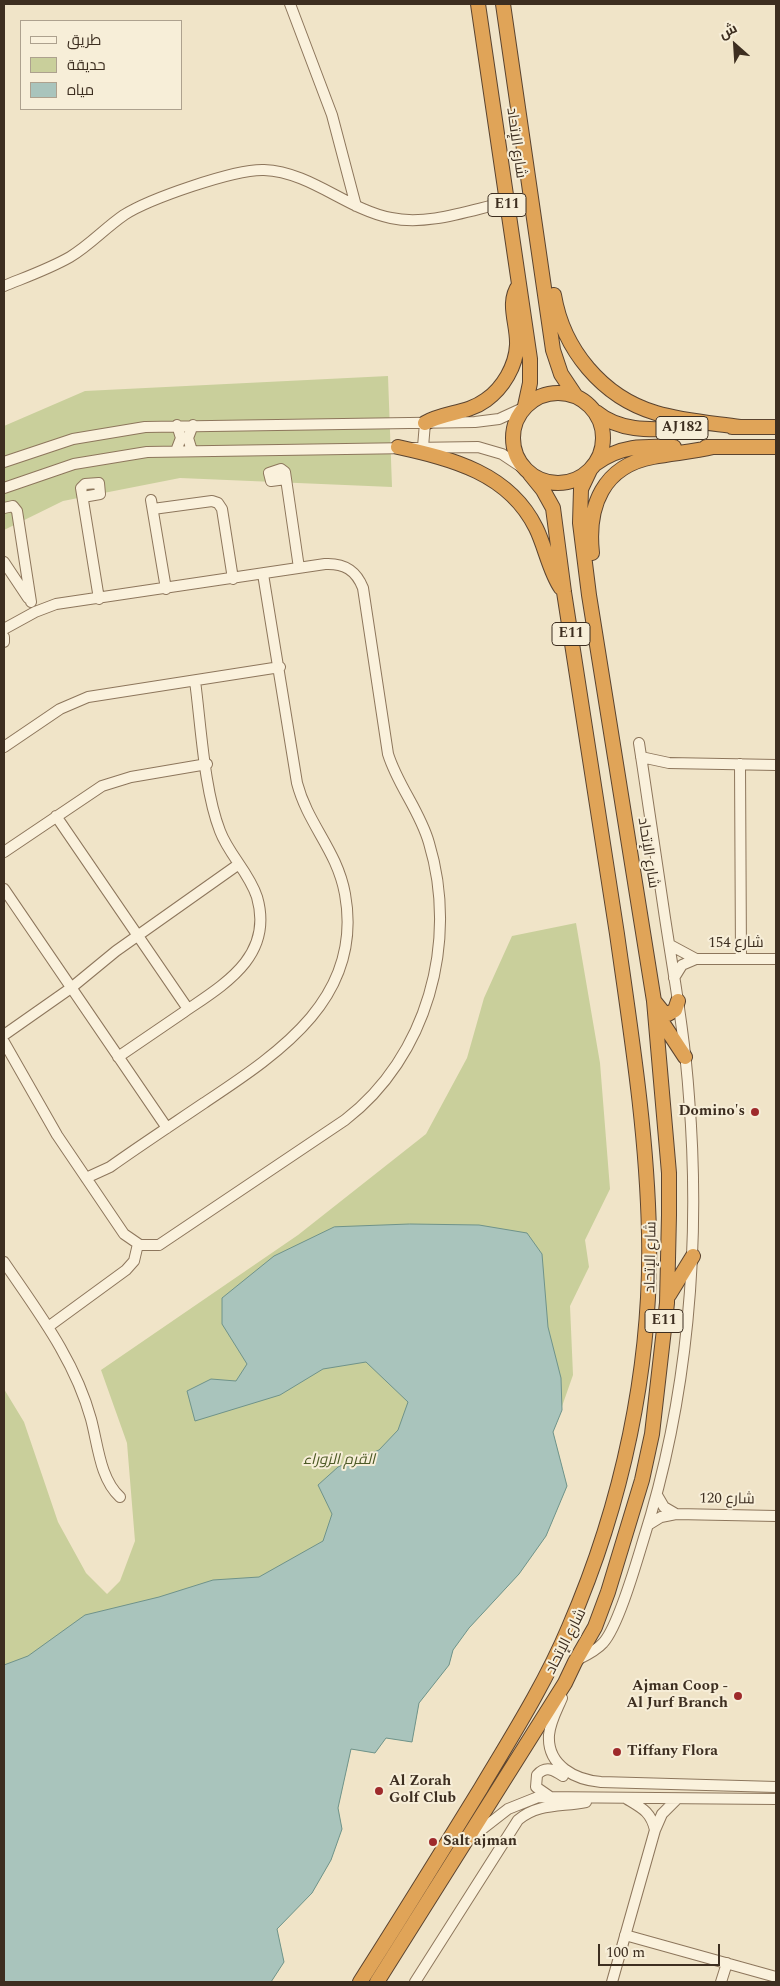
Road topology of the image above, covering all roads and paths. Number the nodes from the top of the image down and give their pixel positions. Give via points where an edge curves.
1 (290, 4) edge
2 (478, 4) edge
3 (503, 4) edge
4 (507, 202) junction
5 (356, 206) junction
6 (542, 275) junction
7 (520, 284) junction
8 (4, 286) edge
9 (575, 396) junction
10 (524, 407) junction
11 (594, 409) junction
12 (425, 423) junction
13 (177, 425) junction
14 (193, 425) junction
15 (740, 427) junction
16 (776, 427) edge
17 (398, 447) junction
18 (423, 447) junction
19 (713, 447) junction
20 (776, 447) edge
21 (176, 451) junction
22 (192, 451) junction
23 (4, 462) edge
24 (592, 468) junction
25 (526, 471) junction
26 (286, 479) dead end
27 (4, 488) edge
28 (82, 497) dead end
29 (4, 508) edge
30 (4, 562) edge
31 (299, 568) junction
32 (263, 574) junction
33 (232, 579) junction
34 (166, 589) junction
35 (564, 592) junction
36 (589, 595) junction
37 (98, 599) junction
38 (31, 602) junction
39 (37, 611) junction
40 (4, 629) edge
41 (4, 637) edge
42 (4, 642) edge
43 (280, 667) junction
44 (195, 681) junction
45 (639, 743) dead end
46 (4, 747) edge
47 (641, 757) junction
48 (669, 763) junction
49 (206, 764) junction
50 (740, 764) junction
51 (776, 765) edge
52 (644, 778) junction
53 (56, 816) junction
54 (4, 852) edge
55 (238, 864) junction
56 (4, 889) edge
57 (138, 935) junction
58 (670, 945) junction
59 (696, 959) junction
60 (741, 959) junction
61 (776, 959) edge
62 (674, 978) junction
63 (71, 988) junction
64 (678, 1001) junction
65 (655, 1006) junction
66 (188, 1009) junction
67 (4, 1035) edge
68 (4, 1042) edge
69 (118, 1056) junction
70 (685, 1056) junction
71 (167, 1128) junction
72 (86, 1178) junction
73 (138, 1244) junction
74 (693, 1256) junction
75 (4, 1262) edge
76 (667, 1303) junction
77 (48, 1327) junction
78 (657, 1495) junction
79 (120, 1498) dead end
80 (676, 1514) junction
81 (776, 1516) edge
82 (648, 1525) junction
83 (574, 1662) junction
84 (565, 1683) junction
85 (577, 1778) junction
86 (776, 1786) edge
87 (548, 1796) junction
88 (598, 1798) junction
89 (677, 1798) junction
90 (625, 1799) junction
91 (776, 1799) edge
92 (655, 1830) junction
93 (463, 1844) junction
94 (625, 1935) junction
95 (726, 1963) junction
96 (776, 1977) edge
97 (360, 1982) edge
98 (377, 1982) edge
99 (415, 1982) edge
100 (612, 1982) edge
101 (721, 1982) edge

1 - 5 street via 332,114
2 - 4 highway, شارع الإتحاد / E11
3 - 6 highway, شارع الإتحاد / E11
4 - 5 street via 412,221 389,218
4 - 7 highway, شارع الإتحاد / E11
5 - 8 street via 288,174 263,170 242,173 140,205 70,257
6 - 9 highway, شارع الإتحاد / E11 via 555,358
6 - 15 highway via 552,286 560,322 575,351 596,378 628,400 655,413
7 - 10 highway, شارع الإتحاد / E11 via 530,359 530,383
7 - 12 highway via 512,302 516,352 500,388 476,407
9 - 10 highway via 562,392 548,393
9 - 11 highway
10 - 12 street via 487,421
10 - 25 highway via 516,419 512,444
11 - 15 highway, AJ182 via 609,421 627,428
11 - 24 highway via 601,425 603,443
12 - 14 street
12 - 18 street
13 - 14 street
13 - 21 street via 181,438
13 - 23 street via 73,439
14 - 22 street via 188,438
15 - 16 highway, AJ182
17 - 18 street
17 - 22 street
17 - 35 highway via 454,461 499,484 534,524 556,581
18 - 25 street via 478,447 502,454
19 - 20 highway, AJ182
19 - 24 highway, AJ182 via 626,448
19 - 36 highway via 652,457 633,463 610,478 592,516 594,571
21 - 22 street
21 - 27 street via 110,456 74,464
24 - 25 highway via 579,478 560,483 541,480
24 - 36 highway, شارع الإتحاد / E11 via 581,489 579,507
25 - 35 highway, شارع الإتحاد / E11 via 543,490 553,508
26 - 31 street
28 - 37 street
29 - 38 street via 13,506 17,511
30 - 38 street
31 - 32 street
31 - 73 street via 341,565 355,573 363,588 388,754 424,826 437,874 440,934 434,977 425,1010 411,1040 393,1070 360,1109 164,1242 149,1247
32 - 33 street
32 - 43 street
33 - 34 street
33 - 34 street via 222,509 218,504 212,501 152,504
34 - 37 street
35 - 97 highway, شارع الإتحاد / E11 via 636,1062 649,1236 648,1301 639,1378 630,1432 597,1554 558,1652 512,1736
36 - 65 highway, شارع الإتحاد / E11
37 - 39 street via 56,604
38 - 39 street
39 - 40 street
41 - 42 street
43 - 44 street
43 - 71 street via 300,794 334,858 344,890 347,923 341,963 325,1000 296,1035 252,1071
44 - 46 street via 78,700
44 - 49 street
45 - 47 street
47 - 48 street
47 - 52 street
48 - 50 street
48 - 52 street via 658,766
49 - 53 street via 116,780
49 - 55 street via 216,821
50 - 51 street
50 - 60 street
52 - 58 street
53 - 54 street
53 - 57 street
55 - 57 street
55 - 66 street via 251,883 259,906 260,923 254,949 225,984
56 - 63 street
57 - 63 street
57 - 66 street
58 - 59 street, شارع 154
58 - 62 street
59 - 60 street, شارع 154
59 - 62 street, شارع 154 via 682,965
60 - 61 street, شارع 154
62 - 64 street
63 - 67 street
63 - 69 street
64 - 65 highway via 675,1010 668,1014
64 - 70 street
65 - 70 highway
65 - 76 highway, شارع الإتحاد / E11 via 669,1173
66 - 69 street
68 - 72 street via 57,1135
69 - 71 street
70 - 74 street via 690,1107
71 - 72 street via 110,1167
72 - 73 street via 124,1234
73 - 77 street via 134,1261 126,1270
74 - 76 highway via 675,1282
74 - 78 street via 680,1377
75 - 77 street
76 - 83 highway, شارع الإتحاد / E11 via 652,1434 642,1480 608,1592 594,1627
77 - 79 street via 79,1382 107,1478
78 - 80 street via 664,1507
78 - 82 street
80 - 81 street, شارع 120
80 - 82 street, شارع 120 via 661,1517
82 - 83 street via 608,1636 597,1649
83 - 84 highway, شارع الإتحاد / E11
84 - 85 street via 551,1723 549,1741 557,1762
84 - 93 highway, شارع الإتحاد / E11
85 - 86 street via 601,1782
85 - 87 street via 568,1778 554,1769 542,1770 536,1778 536,1787
87 - 88 street
87 - 93 street via 517,1804
88 - 90 street
88 - 99 street via 533,1809 518,1820
89 - 90 street
89 - 91 street
89 - 92 street via 666,1808
90 - 92 street via 649,1813
92 - 94 street
93 - 98 highway, شارع الإتحاد / E11
94 - 95 street
94 - 100 street
95 - 96 street
95 - 101 street

